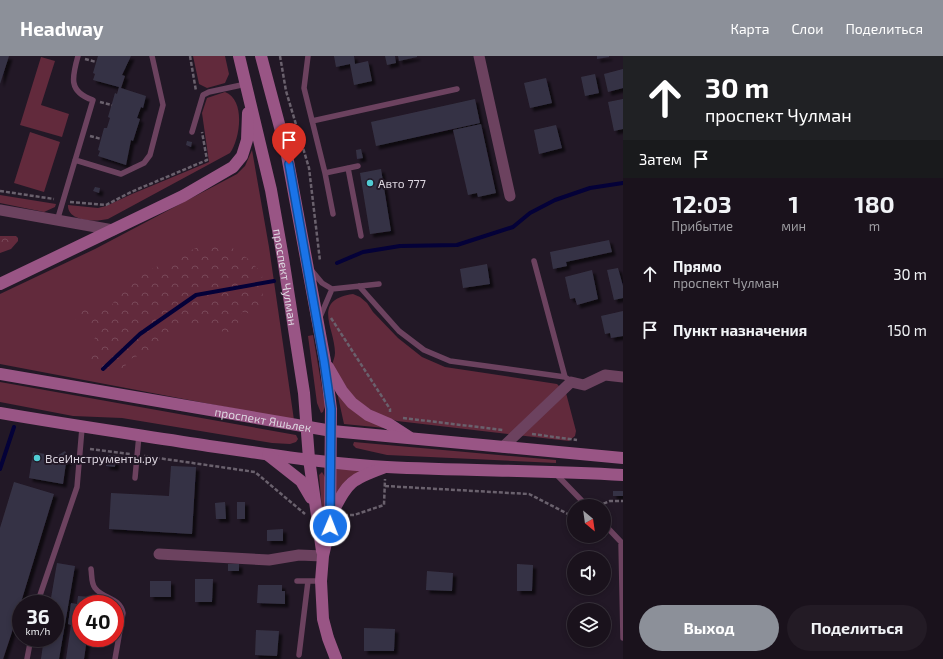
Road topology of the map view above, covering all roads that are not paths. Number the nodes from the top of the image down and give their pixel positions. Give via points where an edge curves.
1 (78, 56) edge
2 (152, 56) edge
3 (239, 56) edge
4 (261, 56) edge
5 (308, 56) edge
6 (479, 56) edge
7 (246, 84) junction
8 (456, 89) dead end
9 (249, 97) junction
10 (312, 121) junction
11 (192, 132) dead end
12 (75, 160) junction
13 (358, 166) dead end
14 (348, 168) junction
15 (325, 173) junction
16 (510, 196) dead end
17 (0, 210) edge
18 (333, 214) dead end
19 (57, 221) junction
20 (113, 230) junction
21 (361, 236) dead end
22 (534, 261) dead end
23 (307, 264) junction
24 (0, 284) edge
25 (379, 284) dead end
26 (359, 286) junction
27 (332, 289) junction
28 (317, 327) junction
29 (324, 361) junction
30 (0, 374) edge
31 (623, 377) edge
32 (568, 379) junction
33 (0, 413) edge
34 (308, 427) junction
35 (82, 428) junction
36 (332, 431) junction
37 (139, 435) junction
38 (410, 438) junction
39 (503, 447) junction
40 (267, 455) junction
41 (623, 458) edge
42 (309, 459) junction
43 (331, 461) junction
44 (552, 471) junction
45 (386, 473) junction
46 (623, 475) edge
47 (135, 478) dead end
48 (580, 499) edge
49 (331, 515) junction
50 (312, 516) junction
51 (611, 531) edge
52 (159, 554) dead end
53 (323, 556) junction
54 (91, 569) dead end
55 (297, 581) dead end
56 (308, 581) junction
57 (321, 581) junction
58 (41, 595) edge
59 (623, 638) edge
60 (29, 647) edge
61 (299, 655) dead end
62 (27, 659) edge
63 (114, 659) edge
64 (336, 659) edge

1 - 12 lane via 72,77 74,85 83,97 93,100
2 - 12 lane via 163,105 150,155 144,163 121,174
3 - 7 main road, проспект Чулман
4 - 23 main road, проспект Чулман via 286,150
5 - 10 lane via 304,88
6 - 16 street
7 - 9 main road, проспект Чулман
7 - 11 lane via 203,95
8 - 10 lane
9 - 20 main road, проспект Чулман via 247,140 242,156 233,167 183,196
9 - 34 main road, проспект Чулман via 271,190
10 - 15 lane
12 - 19 lane
13 - 14 lane
14 - 15 lane
14 - 21 lane
15 - 18 lane
17 - 19 street
19 - 20 street
20 - 24 main road, проспект Чулман
22 - 32 lane
23 - 27 lane via 314,274
23 - 28 main road, проспект Чулман
25 - 26 lane
26 - 27 lane
26 - 32 lane via 399,331 424,350 450,361
27 - 28 lane
28 - 29 main road, проспект Чулман
29 - 36 main road, проспект Чулман
29 - 38 main road via 352,403 368,415 389,424
30 - 34 main road, проспект Яшьлек
31 - 32 street via 605,375 584,385
32 - 39 street
33 - 35 main road
34 - 36 main road, проспект Яшьлек
34 - 42 main road, проспект Чулман
35 - 37 main road
35 - 58 lane via 77,487
36 - 38 main road, проспект Яшьлек
36 - 43 main road, проспект Чулман
37 - 40 main road
37 - 47 lane
38 - 39 main road, проспект Яшьлек
39 - 41 main road, проспект Яшьлек
40 - 42 main road
40 - 50 main road via 301,481 310,494
42 - 43 main road
42 - 50 main road, проспект Чулман
43 - 45 main road
43 - 49 main road, проспект Чулман
44 - 45 main road
44 - 46 main road
44 - 48 lane
45 - 49 main road via 350,483
49 - 53 main road
50 - 53 main road
51 - 59 lane via 621,542
52 - 53 street via 269,560 299,555
53 - 57 main road
54 - 63 lane via 95,589 122,607
55 - 56 lane
56 - 57 lane
56 - 61 lane
57 - 64 main road via 323,619
60 - 62 lane

